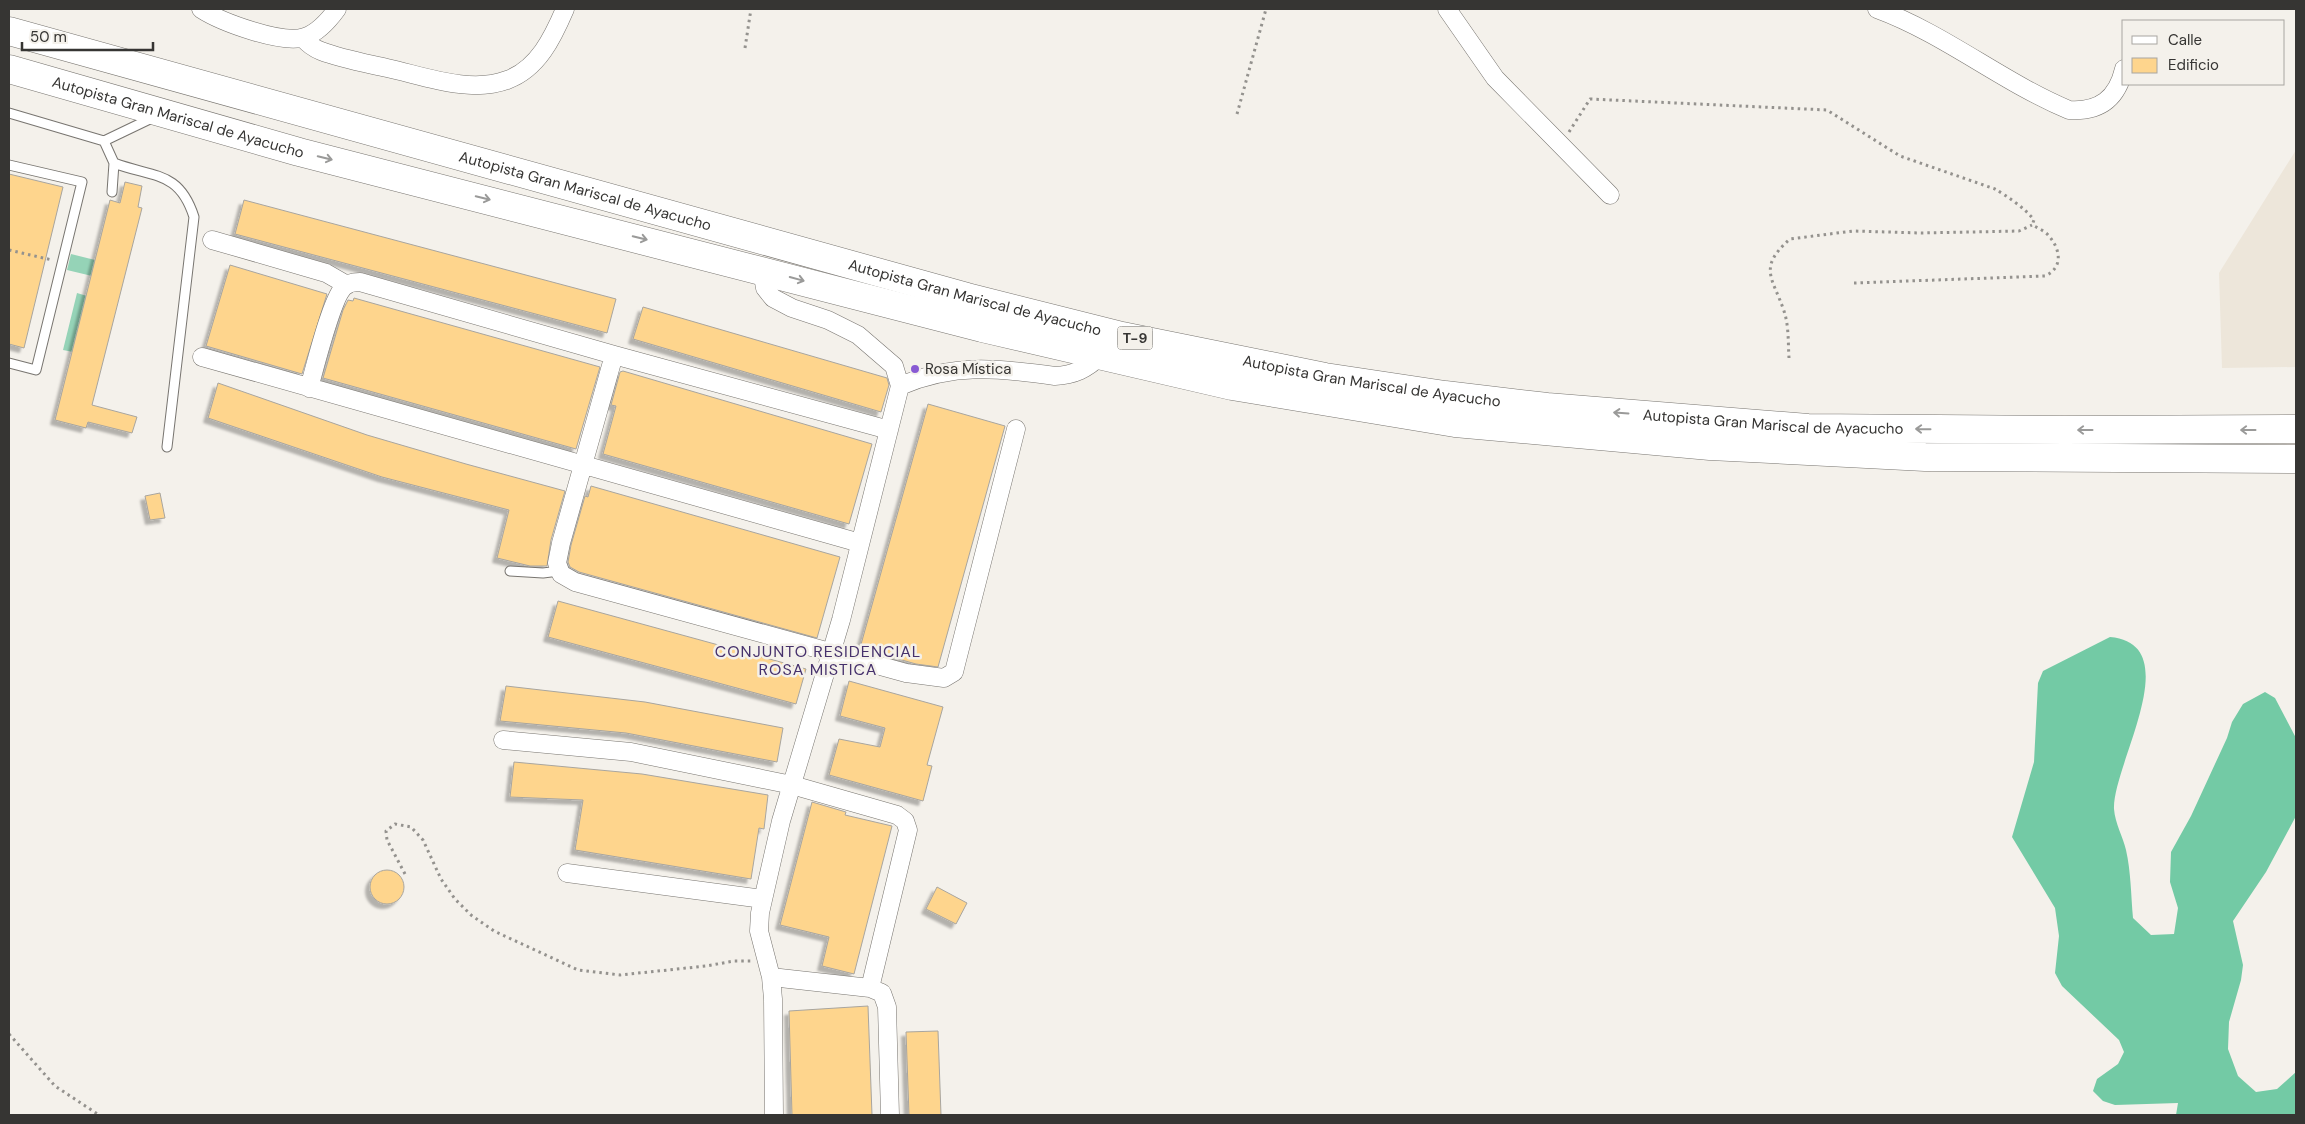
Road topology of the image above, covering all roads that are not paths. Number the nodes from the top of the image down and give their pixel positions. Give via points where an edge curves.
1 (201, 9) edge
2 (337, 9) edge
3 (565, 9) edge
4 (1447, 9) edge
5 (1877, 9) edge
6 (9, 31) edge
7 (303, 38) junction
8 (9, 68) edge
9 (2122, 75) edge
10 (9, 113) edge
11 (162, 114) junction
12 (104, 141) junction
13 (114, 163) junction
14 (9, 165) edge
15 (112, 192) dead end
16 (1610, 195) dead end
17 (212, 240) dead end
18 (762, 270) junction
19 (347, 285) junction
20 (614, 354) junction
21 (1100, 356) junction
22 (202, 357) dead end
23 (9, 363) edge
24 (900, 386) junction
25 (309, 388) junction
26 (1016, 429) dead end
27 (889, 430) junction
28 (2296, 430) edge
29 (167, 447) dead end
30 (2127, 458) junction
31 (2296, 459) edge
32 (583, 466) junction
33 (2259, 469) dead end
34 (860, 542) junction
35 (510, 571) dead end
36 (559, 571) junction
37 (831, 652) junction
38 (503, 740) dead end
39 (792, 785) junction
40 (567, 873) dead end
41 (763, 899) junction
42 (770, 977) junction
43 (870, 988) junction
44 (774, 1115) edge
45 (890, 1115) edge

1 - 7 street via 233,24 285,38
2 - 7 street via 325,24
3 - 7 street via 536,61 515,76 495,83 455,83 354,61 321,52
4 - 16 street via 1495,78
5 - 9 street via 1922,28 2069,110 2084,111 2099,106 2115,94
28 -> 6 highway, Autopista Gran Mariscal de Ayacucho / T-9 via 1808,428 1546,407 1325,377 1122,336 967,297
8 - 11 highway, Autopista Gran Mariscal de Ayacucho / T-9
10 - 12 lane
11 - 12 lane
11 -> 18 highway, Autopista Gran Mariscal de Ayacucho / T-9
12 - 13 lane
13 - 15 lane
13 - 29 lane via 167,179 187,199 194,217
14 - 23 lane via 82,182 36,370
17 - 19 street via 326,273
18 -> 21 highway, Autopista Gran Mariscal de Ayacucho / T-9
18 - 24 street via 765,288 773,298 858,335 894,366
19 - 20 street via 367,283
19 - 25 street via 334,304
20 - 27 street
20 - 32 street
21 - 24 street via 1086,368 1066,376 974,368 930,375
21 - 30 highway, Autopista Gran Mariscal de Ayacucho / T-9 via 1232,386 1455,424 1700,445 1925,457
22 - 25 street
24 - 27 street
25 - 32 street
26 - 37 street via 954,672 944,678 932,678
27 - 34 street
30 - 31 highway, Autopista Gran Mariscal de Ayacucho / T-9
30 - 33 lane
32 - 34 street
32 - 36 street via 561,543
34 - 37 street
35 - 36 lane
36 - 37 street via 575,582
37 - 39 street
38 - 39 street via 632,752
39 - 41 street
39 - 43 street via 897,815 906,824 908,830
40 - 41 street
41 - 42 street via 759,922
42 - 43 street
42 - 44 street
43 - 45 street via 882,993 887,1007

